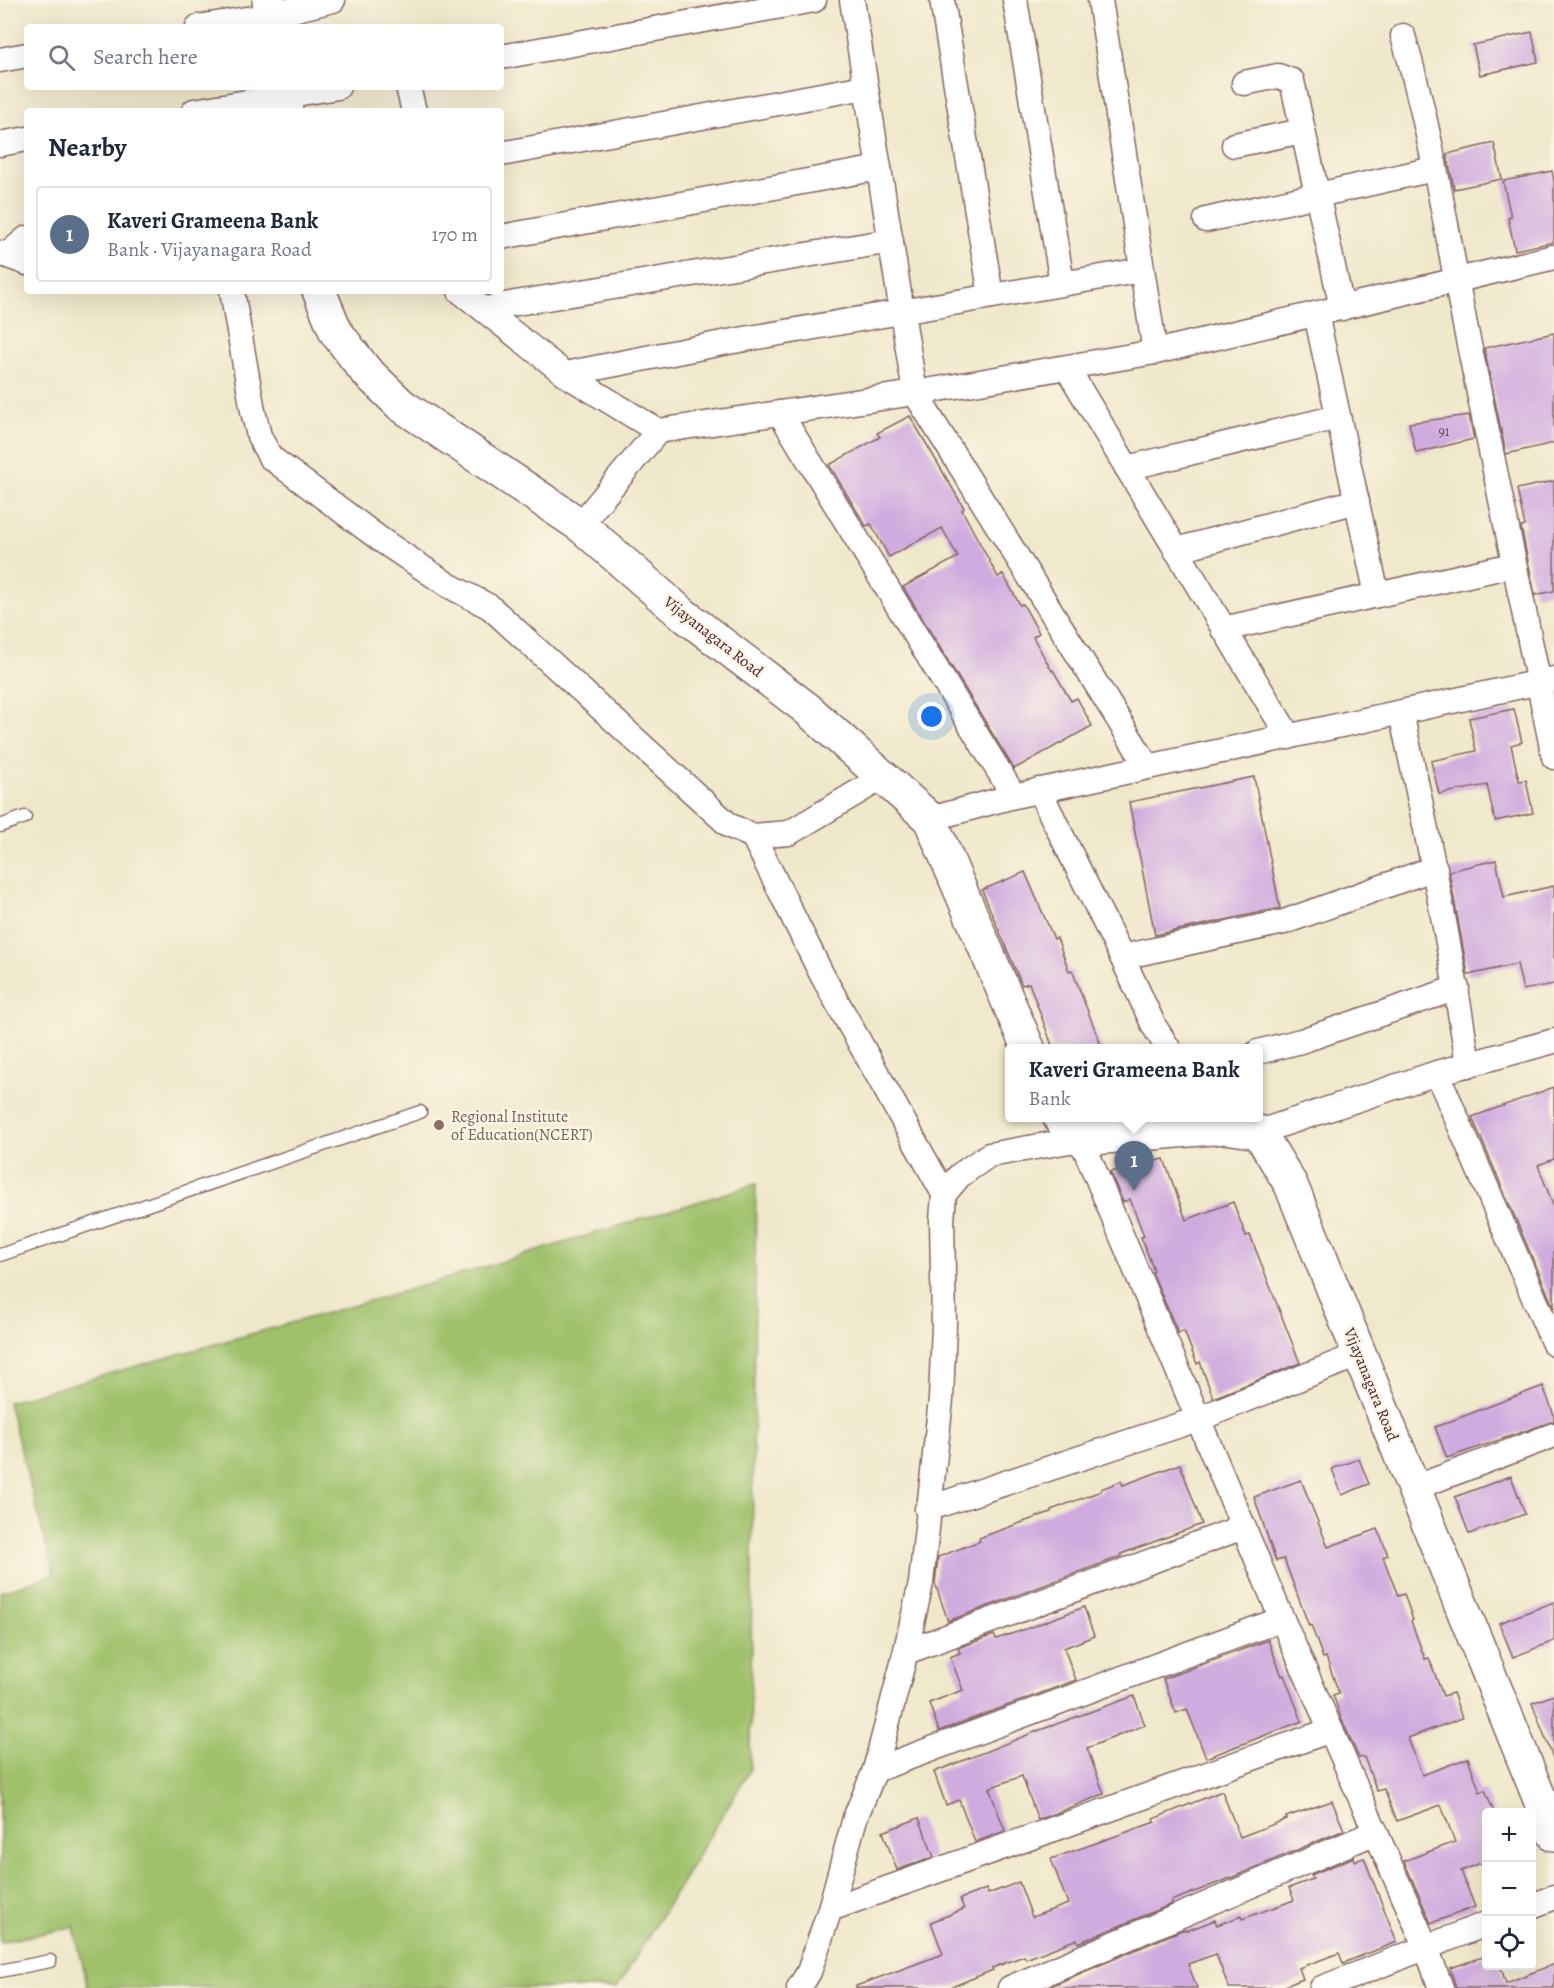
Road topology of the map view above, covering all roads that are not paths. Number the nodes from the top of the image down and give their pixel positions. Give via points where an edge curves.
1 (333, 0) edge
2 (814, 0) edge
3 (852, 0) edge
4 (942, 0) edge
5 (1015, 0) edge
6 (1100, 0) edge
7 (272, 14) edge
8 (215, 24) edge
9 (1403, 36) dead end
10 (24, 56) edge
11 (504, 56) edge
12 (0, 60) edge
13 (1244, 83) dead end
14 (865, 87) junction
15 (323, 90) edge
16 (409, 90) edge
17 (284, 98) edge
18 (215, 108) edge
19 (413, 108) edge
20 (1303, 131) junction
21 (24, 140) edge
22 (0, 144) edge
23 (1234, 145) dead end
24 (504, 153) edge
25 (879, 168) junction
26 (1434, 169) junction
27 (1318, 200) junction
28 (1206, 220) dead end
29 (504, 236) edge
30 (891, 241) junction
31 (24, 242) edge
32 (11, 257) edge
33 (1554, 257) edge
34 (1142, 270) junction
35 (1456, 281) junction
36 (1062, 283) junction
37 (233, 294) edge
38 (320, 294) edge
39 (464, 294) edge
40 (991, 296) junction
41 (1342, 308) junction
42 (484, 310) junction
43 (902, 312) junction
44 (1316, 314) junction
45 (1155, 352) junction
46 (1067, 368) junction
47 (565, 374) junction
48 (915, 393) junction
49 (780, 413) junction
50 (1338, 417) junction
51 (658, 431) junction
52 (1127, 468) junction
53 (1357, 501) junction
54 (580, 525) junction
55 (1176, 550) junction
56 (1513, 565) junction
57 (1377, 595) junction
58 (1223, 629) junction
59 (1546, 681) edge
60 (1401, 713) junction
61 (1289, 737) junction
62 (1554, 757) edge
63 (1148, 767) junction
64 (883, 777) junction
65 (1039, 790) junction
66 (1014, 796) junction
67 (25, 817) dead end
68 (930, 819) junction
69 (0, 826) edge
70 (753, 836) junction
71 (1435, 868) junction
72 (1122, 957) junction
73 (1457, 988) junction
74 (1554, 1041) edge
75 (1026, 1044) edge
76 (1165, 1044) edge
77 (1263, 1051) edge
78 (1468, 1065) junction
79 (1437, 1074) junction
80 (420, 1113) dead end
81 (1070, 1128) edge
82 (1259, 1132) junction
83 (944, 1194) junction
84 (0, 1255) edge
85 (1554, 1344) edge
86 (1360, 1354) junction
87 (1198, 1419) junction
88 (1554, 1435) edge
89 (1414, 1488) junction
90 (927, 1509) junction
91 (1243, 1527) junction
92 (1282, 1619) junction
93 (906, 1652) junction
94 (1331, 1730) junction
95 (875, 1770) junction
96 (1376, 1832) junction
97 (1554, 1834) edge
98 (1554, 1897) edge
99 (1536, 1904) edge
100 (830, 1909) junction
101 (1482, 1925) edge
102 (1426, 1947) junction
103 (50, 1961) dead end
104 (0, 1971) edge
105 (800, 1988) edge
106 (1010, 1988) edge
107 (1322, 1988) edge
108 (1441, 1988) edge

1 - 7 street
2 - 11 street
3 - 14 street
4 - 40 street
5 - 36 street
6 - 34 street
7 - 8 street
9 - 26 street
10 - 12 street
13 - 20 street via 1278,76 1292,81
14 - 24 street
14 - 25 street
15 - 17 street
16 - 19 street
17 - 18 street
20 - 23 street
20 - 27 street
21 - 22 street
25 - 29 street
25 - 30 street
26 - 27 street
26 - 35 street
27 - 28 street
27 - 41 street
30 - 42 street
30 - 43 street
31 - 32 street
33 - 35 street
34 - 36 street
34 - 45 street
35 - 41 street
35 - 56 street
36 - 40 street
37 - 70 street via 253,411 259,436 270,457 381,540 448,585 490,607 730,826
38 - 54 street, Vijayanagara Road via 336,332 365,370 400,405
39 - 42 street
40 - 43 street
41 - 44 street
42 - 47 street
43 - 47 street
43 - 48 street
44 - 45 street
44 - 50 street
45 - 46 street
46 - 48 street
46 - 52 street
47 - 51 street
48 - 49 street
48 - 63 street
49 - 51 street
49 - 66 street
50 - 52 street
50 - 53 street
51 - 54 street
52 - 55 street
53 - 55 street
53 - 57 street
54 - 64 street, Vijayanagara Road via 680,612 806,708
55 - 58 street
56 - 57 street
56 - 59 street
57 - 58 street
58 - 61 street
59 - 60 street
59 - 62 street
60 - 61 street
60 - 71 street
61 - 63 street
63 - 65 street
64 - 68 street, Vijayanagara Road
64 - 70 street via 789,833
65 - 66 street
65 - 72 street
66 - 68 street
67 - 69 lane
68 - 75 street, Vijayanagara Road
70 - 83 street via 822,975
71 - 72 street via 1284,922
71 - 73 street
72 - 76 street
73 - 77 street
73 - 78 street
74 - 78 street
78 - 79 street
79 - 82 street
79 - 85 street
80 - 84 lane
81 - 82 street via 1225,1127
81 - 83 street via 989,1155 960,1175
81 - 87 street
82 - 86 street, Vijayanagara Road via 1292,1185
83 - 90 street via 941,1398
86 - 87 street
86 - 89 street, Vijayanagara Road
87 - 90 street
87 - 91 street
88 - 89 street
89 - 97 street, Vijayanagara Road
90 - 93 street via 921,1583
91 - 92 street
91 - 93 street
92 - 94 street
92 - 95 street
93 - 95 street
94 - 96 street
94 - 100 street
95 - 100 street via 855,1818
96 - 102 street
96 - 106 street
98 - 99 street
100 - 105 street
101 - 102 street
102 - 107 street
102 - 108 street
103 - 104 lane

